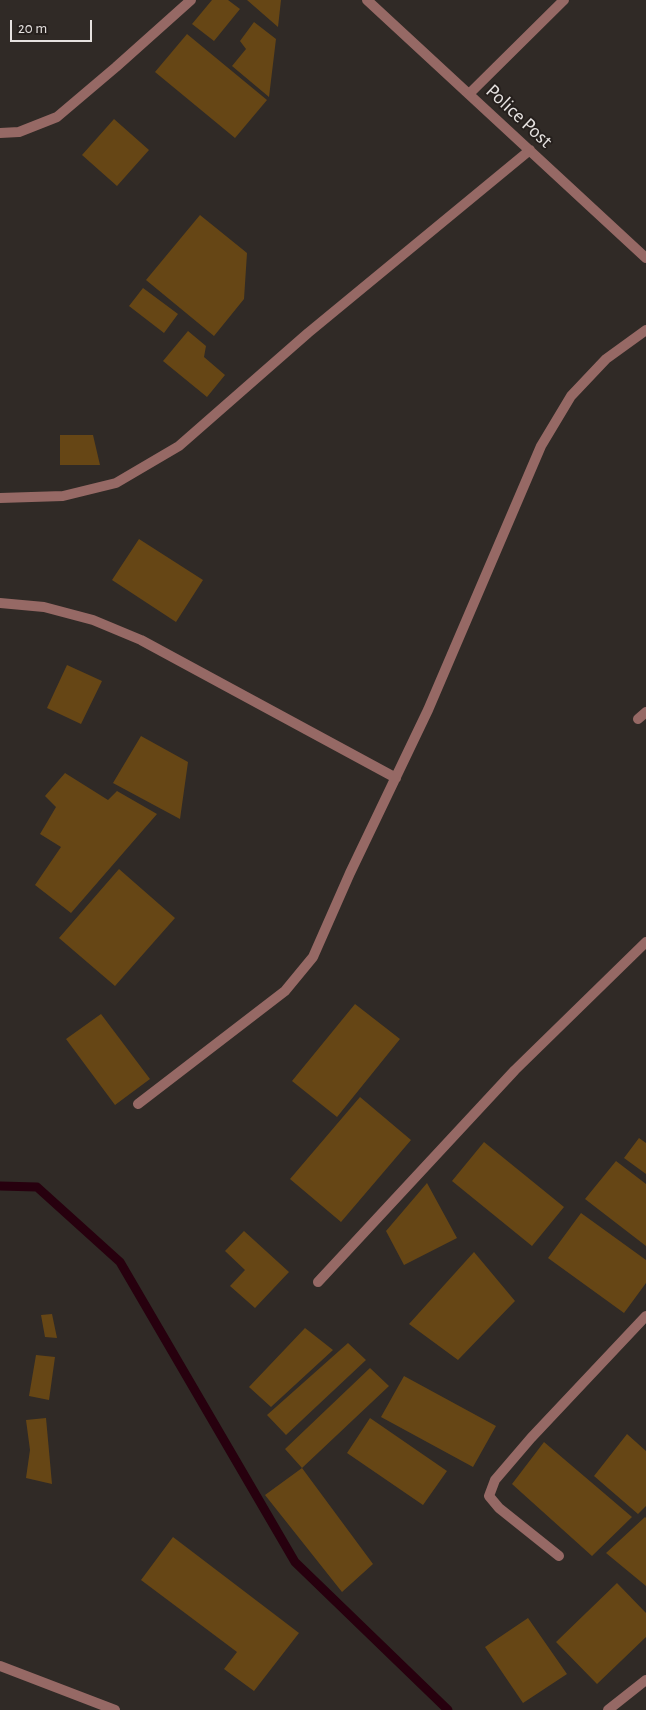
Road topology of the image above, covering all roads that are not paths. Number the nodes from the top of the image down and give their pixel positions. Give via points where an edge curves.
1 (191, 0) edge
2 (367, 0) edge
3 (564, 0) edge
4 (469, 94) junction
5 (0, 133) edge
6 (530, 150) junction
7 (646, 258) edge
8 (646, 330) edge
9 (0, 498) edge
10 (0, 602) edge
11 (396, 778) junction
12 (646, 942) edge
13 (138, 1104) dead end
14 (318, 1282) dead end
15 (646, 1316) edge
16 (559, 1556) dead end
17 (0, 1666) edge
18 (646, 1680) edge
19 (115, 1710) edge
20 (608, 1710) edge

1 - 5 street via 57,117 20,132
2 - 4 street, Police Post
3 - 4 street
4 - 6 street, Police Post
6 - 7 street, Police Post
6 - 9 street via 308,333 179,446 116,483 63,496
8 - 11 street via 606,359 572,396 541,446
10 - 11 street via 44,607 85,618 141,640
11 - 13 street via 313,957 285,991
12 - 14 street via 515,1070
15 - 16 street via 530,1438 495,1480 489,1496 499,1508
17 - 19 street
18 - 20 street

